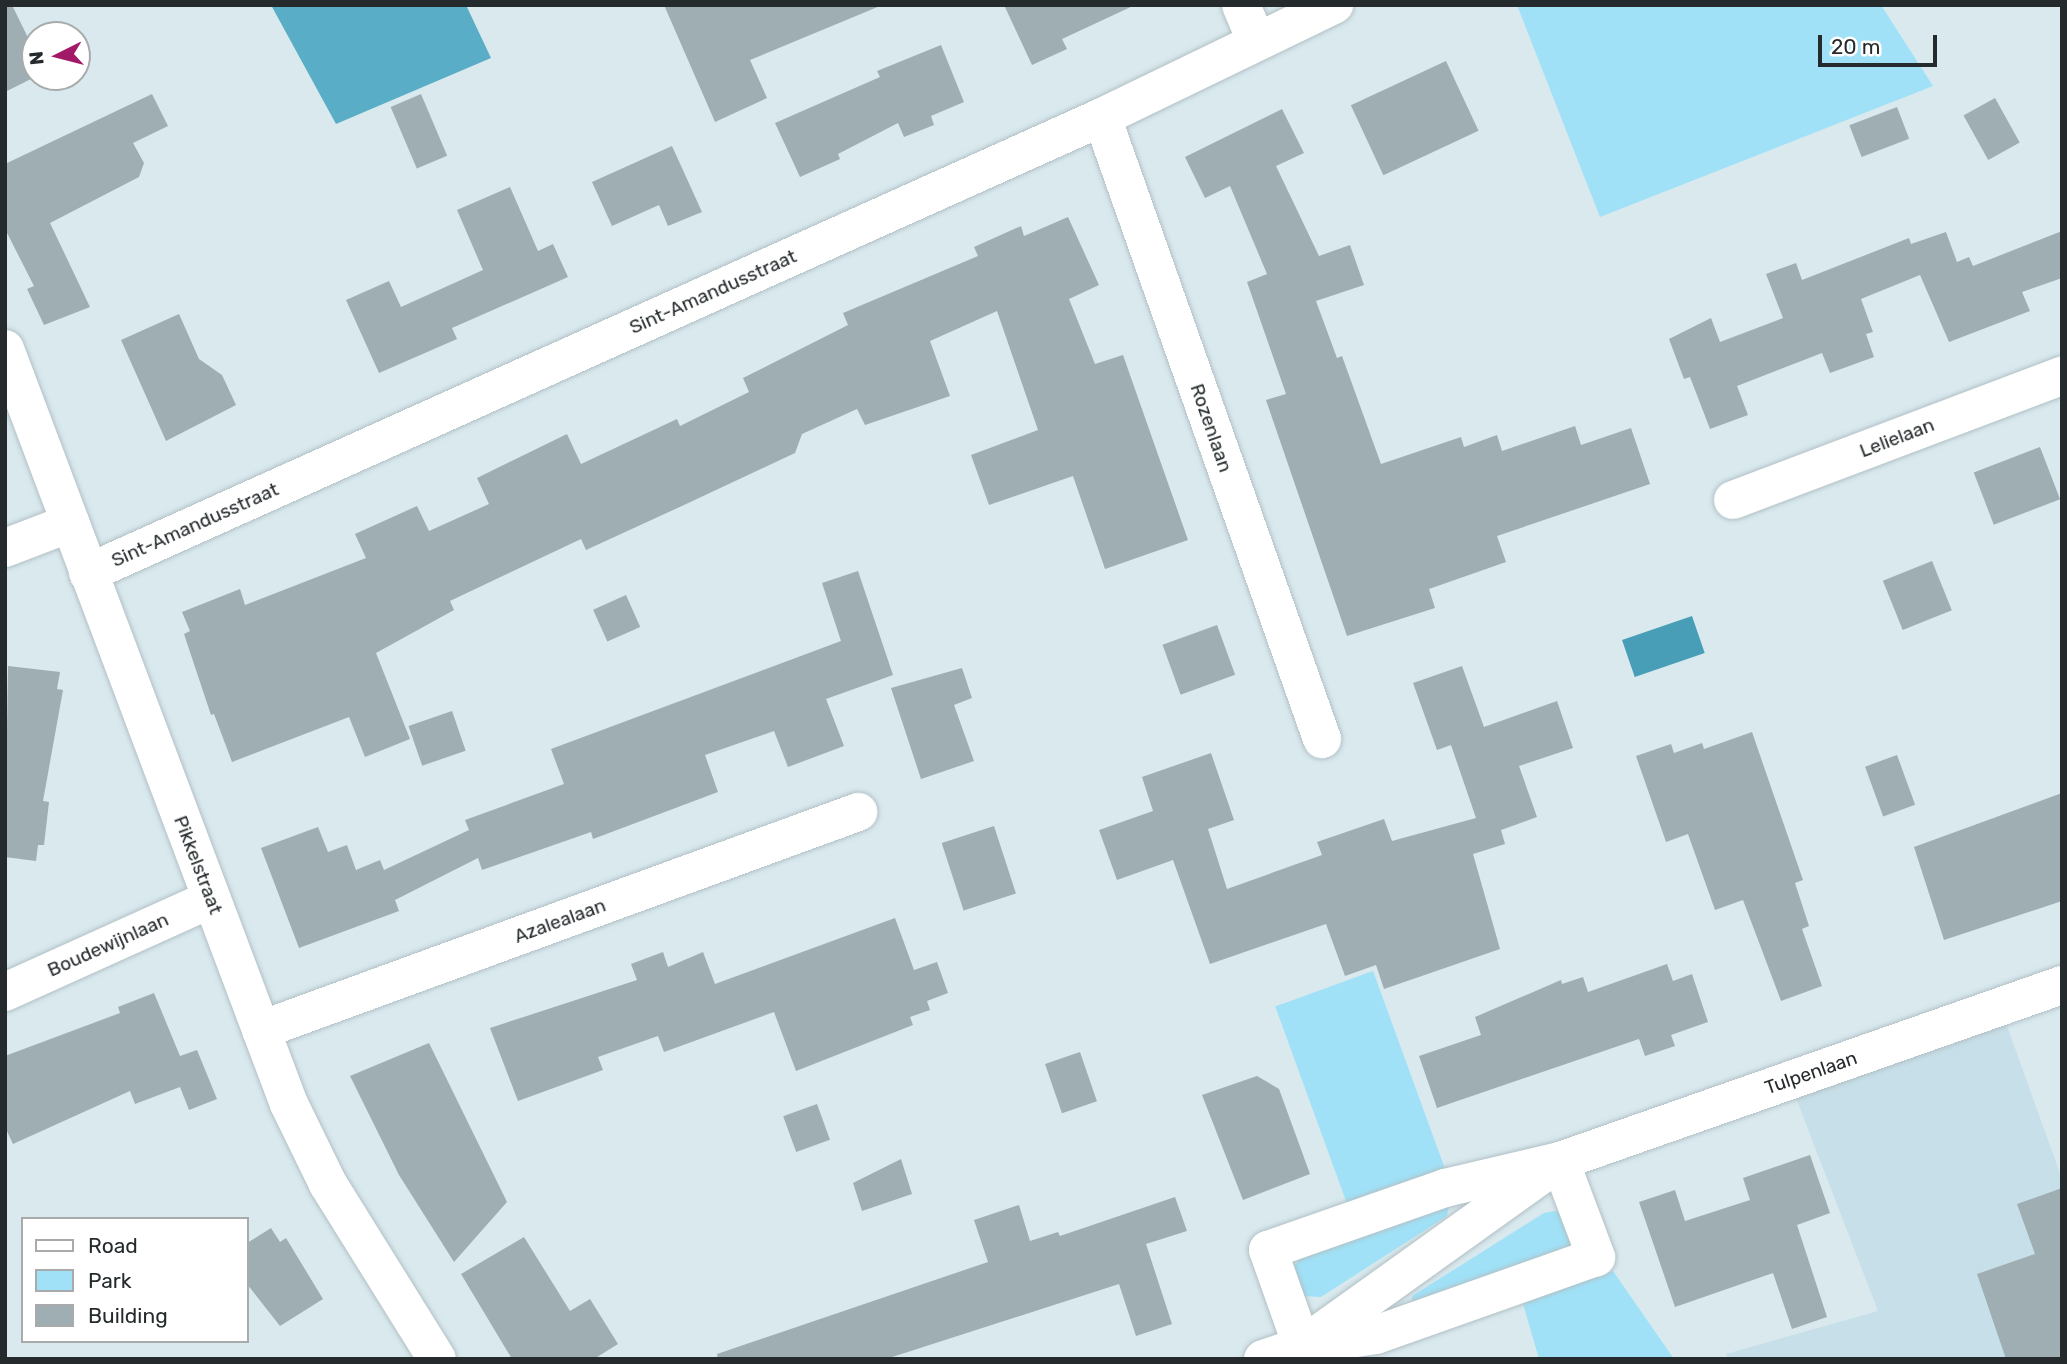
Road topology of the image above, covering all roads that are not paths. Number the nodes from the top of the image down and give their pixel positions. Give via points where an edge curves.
1 (1241, 5) edge
2 (1334, 5) edge
3 (1256, 40) junction
4 (1102, 117) junction
5 (5, 349) edge
6 (2062, 376) edge
7 (1733, 499) dead end
8 (70, 523) junction
9 (5, 548) edge
10 (88, 573) junction
11 (1322, 739) dead end
12 (858, 812) dead end
13 (211, 899) junction
14 (2062, 985) edge
15 (5, 992) edge
16 (261, 1030) junction
17 (1560, 1161) junction
18 (1302, 1346) junction
19 (437, 1359) edge
20 (1264, 1359) edge

1 - 3 street
2 - 3 street, Sint-Amandusstraat
3 - 4 street, Sint-Amandusstraat
4 - 10 street, Sint-Amandusstraat
4 - 11 street, Rozenlaan
5 - 8 street, Pikkelstraat
6 - 7 street, Lelielaan
8 - 9 street
8 - 10 street, Pikkelstraat
10 - 13 street, Pikkelstraat
12 - 16 street, Azalealaan
13 - 15 street, Boudewijnlaan
13 - 16 street, Pikkelstraat
14 - 17 street, Tulpenlaan
16 - 19 street, Pikkelstraat via 289,1104 328,1184
17 - 18 street, Tulpenlaan
17 - 18 street, Tulpenlaan via 1445,1188 1268,1250
17 - 18 street, Tulpenlaan via 1596,1257 1376,1335
18 - 20 street, Tulpenlaan

